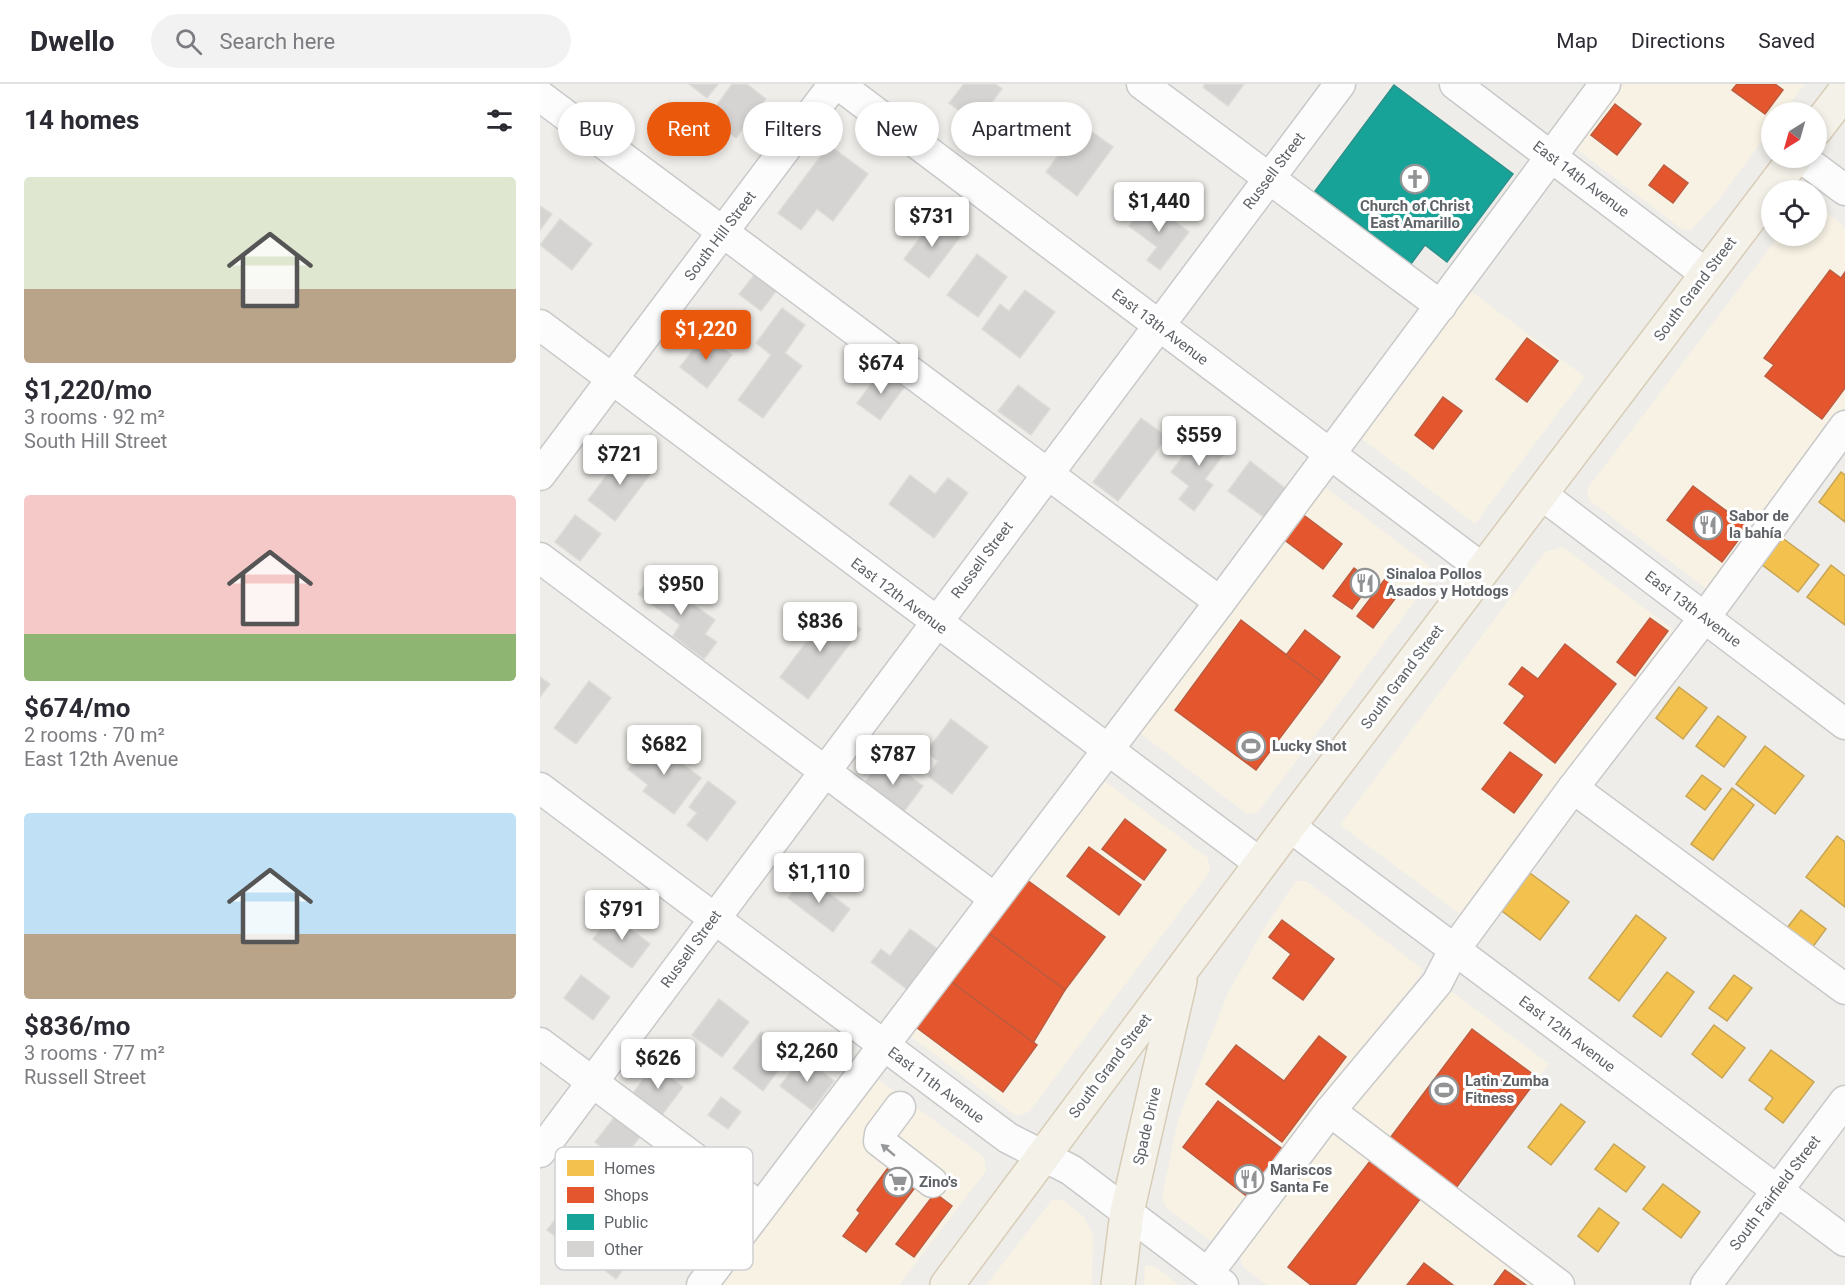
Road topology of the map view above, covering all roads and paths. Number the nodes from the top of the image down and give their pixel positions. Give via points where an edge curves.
1 (836, 84) edge
2 (1142, 84) edge
3 (1340, 84) edge
4 (1455, 84) edge
5 (1605, 84) edge
6 (1845, 91) edge
7 (540, 96) edge
8 (1827, 115) edge
9 (1551, 156) junction
10 (1787, 168) edge
11 (1815, 168) edge
12 (1268, 179) junction
13 (1845, 190) edge
14 (722, 234) junction
15 (1706, 274) junction
16 (1441, 306) junction
17 (540, 325) edge
18 (1158, 326) junction
19 (612, 379) junction
20 (1840, 444) edge
21 (1330, 455) junction
22 (1047, 472) junction
23 (540, 475) edge
24 (1541, 494) junction
25 (540, 558) edge
26 (1483, 569) junction
27 (1220, 603) junction
28 (1705, 618) junction
29 (935, 623) junction
30 (1845, 724) edge
31 (1108, 751) junction
32 (824, 770) junction
33 (540, 788) edge
34 (1573, 789) junction
35 (1289, 826) junction
36 (1261, 864) junction
37 (994, 898) junction
38 (713, 919) junction
39 (1454, 950) junction
40 (1183, 968) junction
41 (1845, 989) edge
42 (540, 1043) edge
43 (882, 1045) junction
44 (593, 1083) junction
45 (1845, 1101) edge
46 (900, 1107) dead end
47 (1330, 1112) junction
48 (679, 1147) edge
49 (540, 1152) edge
50 (1043, 1156) junction
51 (932, 1182) dead end
52 (1778, 1190) junction
53 (753, 1203) edge
54 (760, 1208) junction
55 (1127, 1212) junction
56 (753, 1217) edge
57 (1845, 1241) edge
58 (713, 1270) edge
59 (1216, 1279) edge
60 (702, 1285) edge
61 (947, 1285) edge
62 (1118, 1285) edge
63 (1559, 1285) edge
64 (1706, 1285) edge

1 - 14 street, South Hill Street
1 - 18 street, East 13th Avenue
2 - 12 street
3 - 12 street, Russell Street
4 - 9 street, East 14th Avenue
5 - 9 street
6 - 8 main road
7 - 14 street
9 - 15 street, East 14th Avenue
9 - 16 street
10 - 15 main road, South Grand Street
11 - 13 street
12 - 16 street
12 - 18 street, Russell Street
14 - 19 street, South Hill Street
14 - 22 street
15 - 24 main road, South Grand Street
16 - 21 street
17 - 19 street, East 12th Avenue
18 - 21 street, East 13th Avenue
18 - 22 street, Russell Street
19 - 23 street, South Hill Street
19 - 29 street, East 12th Avenue
20 - 28 street
21 - 26 street, East 13th Avenue
21 - 27 street
22 - 27 street
22 - 29 street, Russell Street
24 - 26 main road, South Grand Street
24 - 28 street, East 13th Avenue
25 - 32 street
26 - 35 main road, South Grand Street
27 - 31 street
28 - 30 street, East 13th Avenue
28 - 34 street
29 - 31 street, East 12th Avenue
29 - 32 street, Russell Street
31 - 36 street, East 12th Avenue
31 - 37 street
32 - 37 street
32 - 38 street, Russell Street
33 - 38 street, East 11th Avenue
34 - 39 street
34 - 41 street
35 - 36 main road, South Grand Street
35 - 39 street, East 12th Avenue
36 - 40 main road, South Grand Street
37 - 43 street
38 - 43 street, East 11th Avenue
38 - 44 street, Russell Street
39 - 47 street via 1437,983
39 - 52 street, East 12th Avenue
40 - 50 main road, South Grand Street
40 - 55 main road, Spade Drive
42 - 44 street
43 - 50 street, East 11th Avenue via 1008,1138
43 - 54 street
44 - 48 street
44 - 49 street, Russell Street
45 - 52 street, South Fairfield Street
51 -> 46 street via 879,1141
47 - 59 street
47 - 63 street
50 - 55 street, East 11th Avenue via 1071,1170
50 - 61 main road, South Grand Street
52 - 57 street, East 12th Avenue
52 - 64 street, South Fairfield Street
53 - 54 street
54 - 56 street
55 - 59 street, East 11th Avenue
55 - 62 main road, Spade Drive
58 - 60 street

